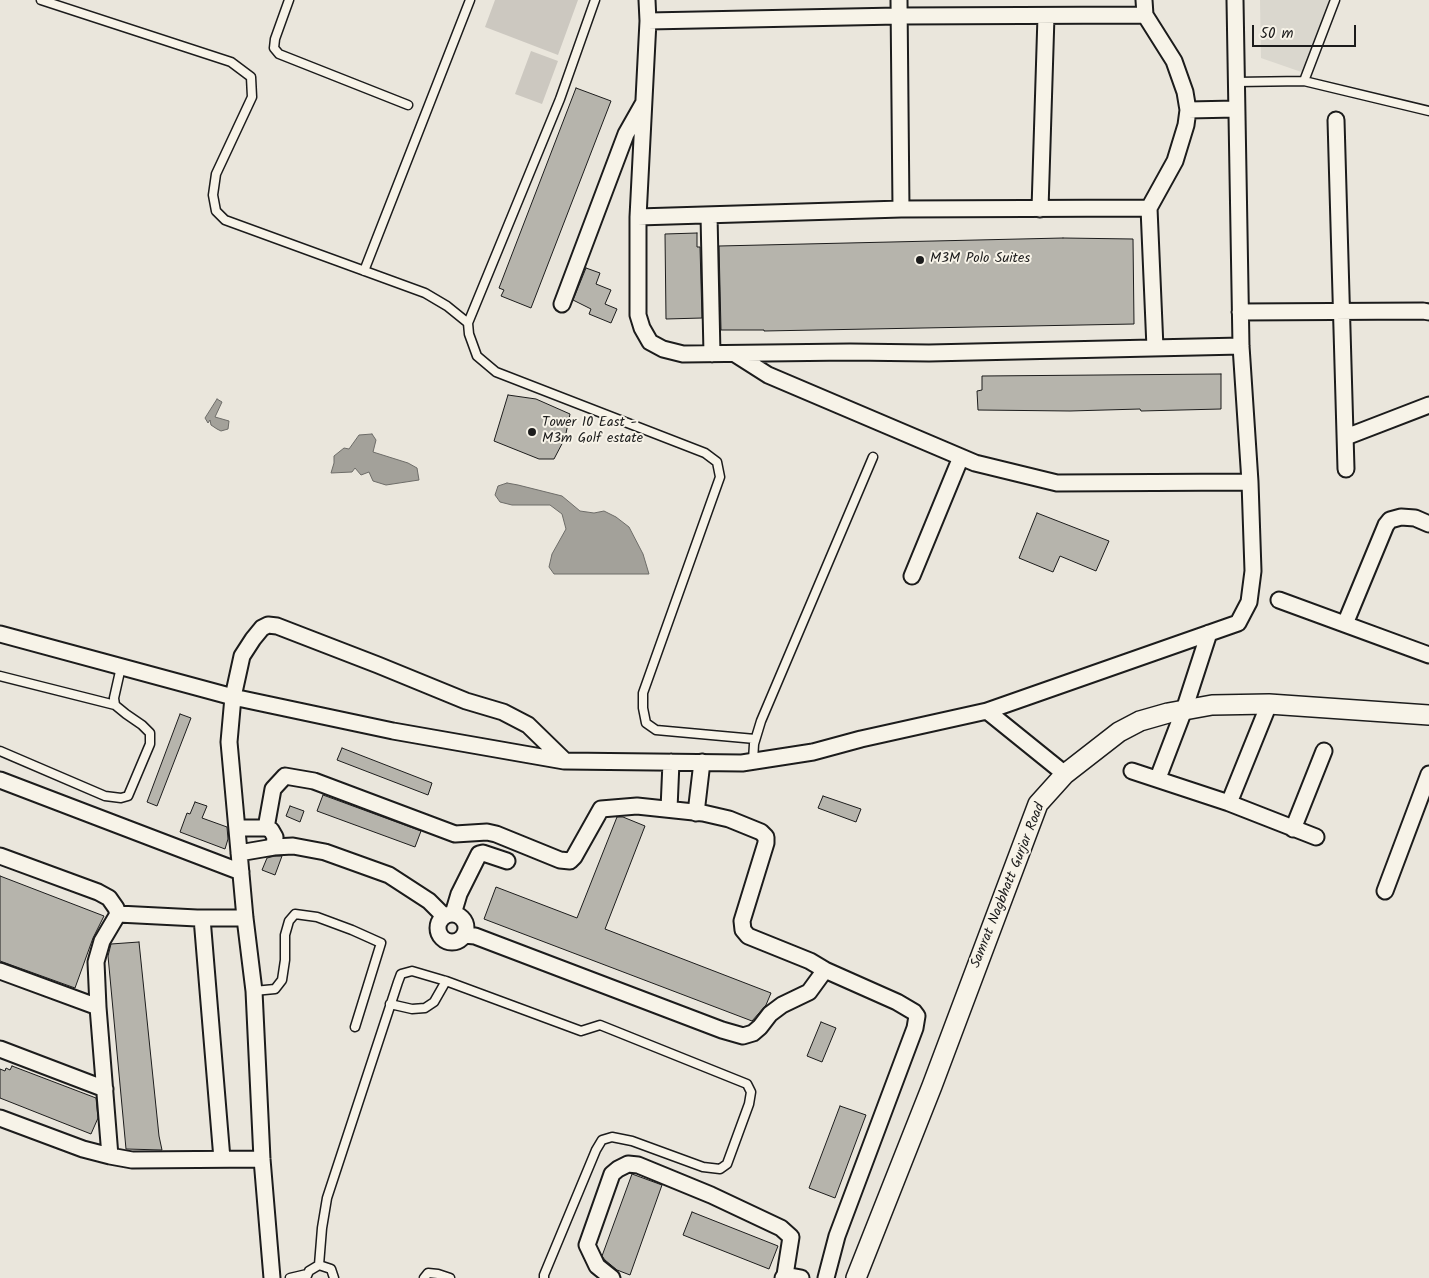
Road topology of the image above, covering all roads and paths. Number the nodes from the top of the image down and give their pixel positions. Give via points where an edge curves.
1 (42, 0) edge
2 (290, 0) edge
3 (470, 0) edge
4 (595, 0) edge
5 (647, 0) edge
6 (898, 0) edge
7 (1235, 0) edge
8 (1335, 0) edge
9 (1144, 8) edge
10 (898, 16) junction
11 (1046, 16) junction
12 (648, 21) junction
13 (1304, 81) junction
14 (1236, 82) junction
15 (643, 103) junction
16 (408, 105) dead end
17 (1236, 109) junction
18 (1188, 110) junction
19 (1429, 111) edge
20 (1336, 120) dead end
21 (901, 208) junction
22 (1150, 208) junction
23 (1040, 209) junction
24 (710, 215) junction
25 (638, 217) junction
26 (364, 271) junction
27 (562, 304) dead end
28 (1240, 312) junction
29 (1342, 312) junction
30 (1429, 312) edge
31 (468, 323) junction
32 (1241, 346) junction
33 (1155, 348) junction
34 (712, 354) junction
35 (735, 354) junction
36 (1429, 405) edge
37 (1346, 437) junction
38 (873, 457) dead end
39 (961, 457) junction
40 (1346, 468) dead end
41 (1250, 482) junction
42 (1429, 524) edge
43 (912, 576) dead end
44 (1279, 600) dead end
45 (1345, 624) junction
46 (1209, 633) junction
47 (0, 634) edge
48 (1429, 655) edge
49 (121, 667) junction
50 (0, 676) edge
51 (233, 697) junction
52 (1269, 704) junction
53 (115, 705) junction
54 (1184, 710) junction
55 (987, 711) junction
56 (1429, 715) edge
57 (755, 739) junction
58 (1324, 751) dead end
59 (0, 752) edge
60 (565, 761) junction
61 (753, 761) junction
62 (671, 762) junction
63 (702, 762) junction
64 (1132, 771) dead end
65 (1065, 774) junction
66 (1429, 774) edge
67 (1158, 778) junction
68 (0, 780) edge
69 (1229, 803) junction
70 (669, 809) junction
71 (696, 813) junction
72 (237, 828) junction
73 (266, 828) junction
74 (1293, 829) junction
75 (1316, 837) dead end
76 (274, 847) junction
77 (239, 853) junction
78 (0, 856) edge
79 (507, 861) dead end
80 (241, 872) junction
81 (1385, 891) dead end
82 (118, 914) junction
83 (449, 915) junction
84 (202, 918) junction
85 (245, 918) junction
86 (464, 935) junction
87 (0, 970) edge
88 (825, 970) junction
89 (446, 980) junction
90 (254, 991) junction
91 (390, 1004) junction
92 (98, 1006) junction
93 (355, 1026) dead end
94 (0, 1049) edge
95 (105, 1089) junction
96 (0, 1118) edge
97 (110, 1156) junction
98 (222, 1159) junction
99 (262, 1159) junction
100 (319, 1265) junction
101 (307, 1276) edge
102 (542, 1277) edge
103 (784, 1277) edge
104 (272, 1278) edge
105 (290, 1278) edge
106 (334, 1278) edge
107 (424, 1278) edge
108 (450, 1278) edge
109 (612, 1278) edge
110 (801, 1278) edge
111 (826, 1278) edge
112 (856, 1278) edge

1 - 26 lane via 231,62 251,77 252,97 216,174 216,210 225,220
2 - 16 lane via 275,39 274,48 279,54
3 - 26 lane
4 - 31 lane via 560,99
5 - 12 street
6 - 10 street
7 - 14 street
8 - 13 lane
9 - 11 street
9 - 18 street via 1174,61
10 - 11 street
10 - 12 street
10 - 21 street
11 - 23 street
12 - 15 street
13 - 14 lane
13 - 19 lane
14 - 17 street
15 - 25 street
15 - 27 street via 626,134
17 - 18 street
17 - 28 street
18 - 22 street via 1175,161
20 - 29 street
21 - 23 street
21 - 24 street
22 - 23 street
22 - 33 street
24 - 25 street
24 - 34 street
25 - 34 street via 638,315 642,328 650,342 663,349 682,354
26 - 31 lane via 425,293
28 - 29 street
28 - 32 street
29 - 30 street
29 - 37 street
31 - 57 lane via 477,356 496,372 705,453 716,462 720,477 643,693 643,708 646,723 656,730
32 - 33 street
32 - 41 street
33 - 35 street
34 - 35 street
35 - 39 street via 768,375
36 - 37 street
37 - 40 street
38 - 57 lane
39 - 41 street via 1057,483
39 - 43 street
41 - 46 street via 1253,571 1249,602 1238,623
42 - 45 street via 1415,518 1390,520
44 - 45 street
45 - 48 street
46 - 54 street
46 - 55 street
47 - 49 street
49 - 51 street
49 - 53 lane
50 - 53 lane
51 - 60 street via 393,731
51 - 60 street via 242,656 262,628 277,626 466,701 503,712 528,724
51 - 72 street via 229,742
52 - 54 street, Samrat Nagbhatt Gurjar Road via 1212,705
52 - 56 street, Samrat Nagbhatt Gurjar Road
52 - 69 street
53 - 59 lane via 150,733 150,744 128,796 105,796
54 - 65 street, Samrat Nagbhatt Gurjar Road via 1140,720 1119,732
54 - 67 street
55 - 61 street via 813,752
55 - 65 street
57 - 61 lane
58 - 74 street
60 - 62 street
61 - 63 street
62 - 63 street
62 - 70 street
63 - 71 street
64 - 67 street
65 - 112 street, Samrat Nagbhatt Gurjar Road via 1038,804
66 - 81 street
67 - 69 street
68 - 80 street
69 - 74 street
70 - 71 street
70 - 73 street via 637,806 601,809 570,862 496,834 456,834 314,781 285,776 274,790
71 - 88 street via 730,819 766,837 742,921 743,930 748,936
72 - 73 street
72 - 77 street
73 - 76 street via 275,837
74 - 75 street
76 - 77 street
76 - 83 street via 293,846 325,852 389,875
77 - 80 street
78 - 82 street via 98,892 109,898
79 - 83 street via 479,854
80 - 85 street
82 - 84 street
82 - 92 street via 102,941 96,962
83 - 86 street via 458,915 465,921
83 - 86 street via 441,919 438,928 441,937 453,942
84 - 85 street
84 - 98 street
85 - 90 street
86 - 88 street via 475,936 743,1036 753,1033 782,1005 809,992
87 - 92 street
88 - 111 street via 897,1002 917,1016 840,1227
89 - 91 lane via 434,1002 425,1008
89 - 91 lane via 412,971 401,974
89 - 102 lane via 582,1031 600,1025 747,1084 751,1092 727,1164 720,1169 703,1167 612,1137 602,1140
90 - 93 lane via 275,989 282,980 285,935 295,914 318,917 381,943
90 - 99 street
91 - 100 lane via 327,1198
92 - 95 street
94 - 95 street
95 - 97 street
96 - 97 street
97 - 98 street via 132,1160
98 - 99 street
99 - 104 street
100 - 101 lane via 312,1268
100 - 106 lane via 330,1270
101 - 105 lane
103 - 109 street via 790,1237 781,1228 711,1195 638,1165 628,1164 612,1174 587,1245 597,1266
103 - 110 street
107 - 108 lane via 428,1273

